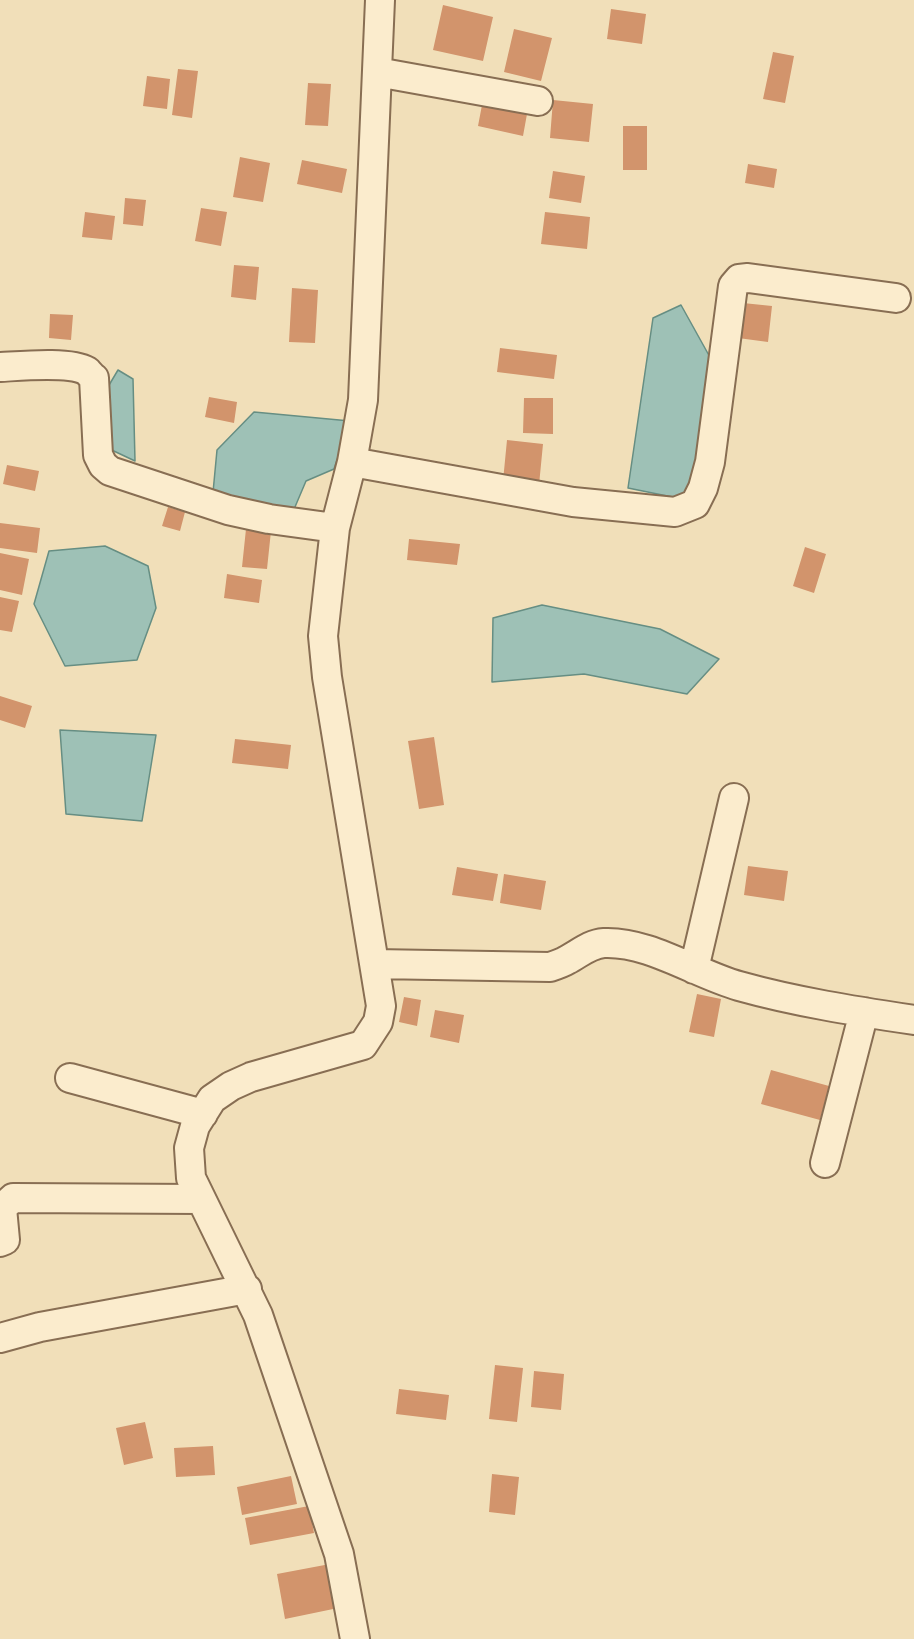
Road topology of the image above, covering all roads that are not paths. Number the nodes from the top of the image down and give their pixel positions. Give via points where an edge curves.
1 (380, 0) edge
2 (377, 72) junction
3 (538, 101) dead end
4 (896, 298) dead end
5 (0, 367) edge
6 (352, 462) junction
7 (335, 528) junction
8 (734, 798) dead end
9 (375, 964) junction
10 (694, 969) junction
11 (864, 1012) junction
12 (914, 1020) edge
13 (70, 1078) dead end
14 (203, 1114) junction
15 (825, 1163) dead end
16 (201, 1199) junction
17 (0, 1242) edge
18 (247, 1289) junction
19 (0, 1338) edge
20 (355, 1639) edge

1 - 2 street
2 - 3 street
2 - 6 street via 363,400
4 - 6 street via 739,279 733,285 710,462 703,488 695,504 675,512 573,502
5 - 7 street via 75,368 94,378 98,455 110,471 228,510
6 - 7 street
7 - 9 street via 323,636
8 - 10 street
9 - 10 street via 550,967 590,946 611,943 660,953
9 - 14 street via 381,1006 378,1022 363,1045 251,1077 212,1099
10 - 11 street via 740,986
11 - 12 street
11 - 15 street
13 - 14 street
14 - 16 street via 189,1148 191,1178
16 - 17 street via 13,1198 2,1208 5,1240
16 - 18 street
18 - 19 street via 40,1326
18 - 20 street via 339,1554

